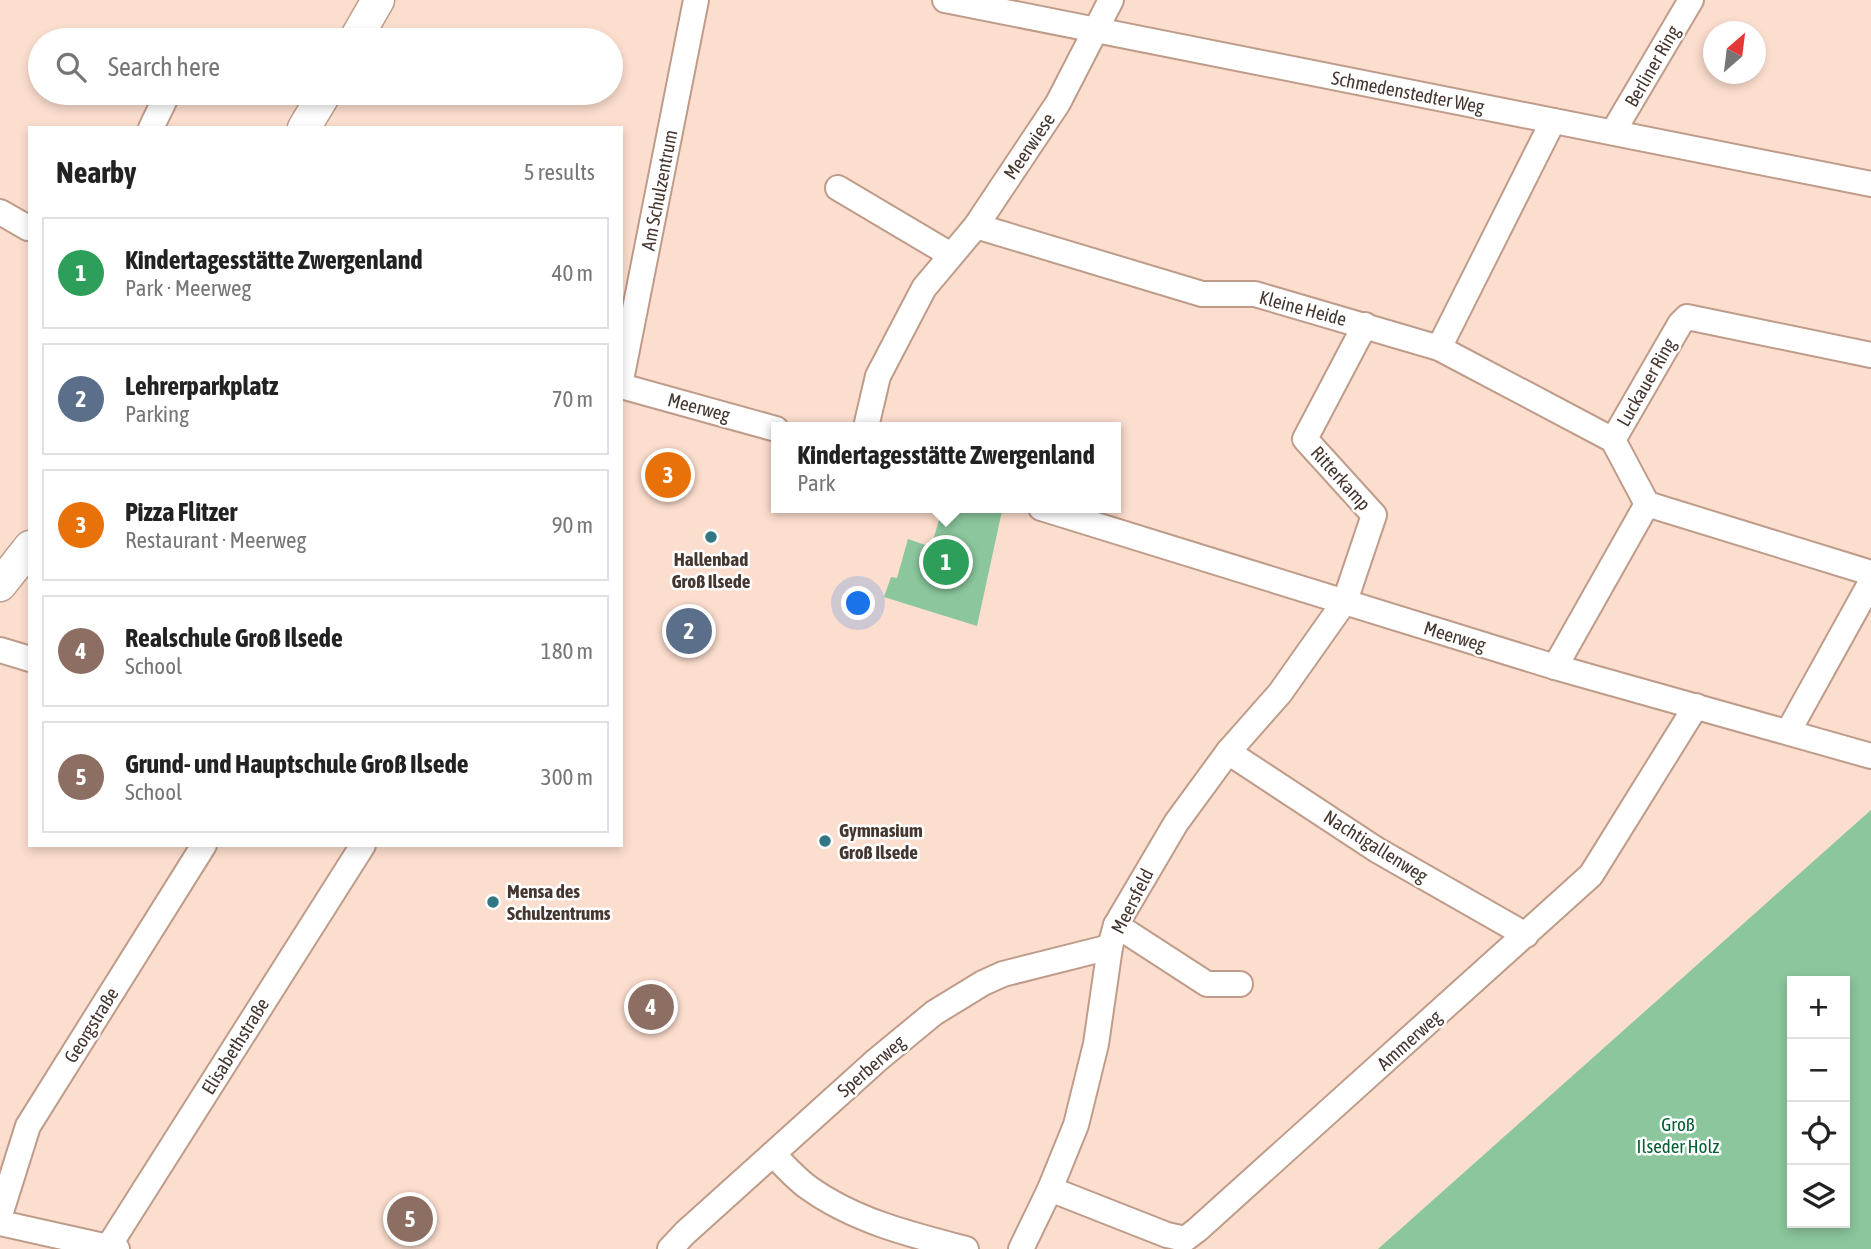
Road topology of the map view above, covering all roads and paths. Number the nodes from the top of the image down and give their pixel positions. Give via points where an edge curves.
1 (378, 0) edge
2 (696, 0) edge
3 (945, 0) edge
4 (1111, 0) edge
5 (1691, 0) edge
6 (362, 28) edge
7 (1094, 28) junction
8 (162, 105) edge
9 (318, 105) edge
10 (1553, 121) junction
11 (152, 126) edge
12 (305, 126) edge
13 (1614, 132) junction
14 (1871, 184) edge
15 (838, 188) dead end
16 (0, 212) edge
17 (976, 226) junction
18 (28, 227) edge
19 (28, 228) edge
20 (0, 230) edge
21 (951, 255) junction
22 (1365, 325) junction
23 (1439, 348) junction
24 (1871, 355) edge
25 (623, 370) edge
26 (623, 387) edge
27 (867, 422) edge
28 (771, 428) edge
29 (1613, 440) junction
30 (1647, 503) junction
31 (1057, 513) edge
32 (28, 550) edge
33 (1871, 573) edge
34 (1871, 582) edge
35 (0, 585) edge
36 (1345, 601) junction
37 (0, 650) edge
38 (28, 658) edge
39 (1555, 667) junction
40 (1696, 706) junction
41 (1788, 732) junction
42 (1228, 752) junction
43 (1871, 756) edge
44 (203, 847) edge
45 (362, 847) edge
46 (1526, 935) junction
47 (1113, 936) junction
48 (1240, 984) dead end
49 (773, 1154) junction
50 (1049, 1189) junction
51 (0, 1215) edge
52 (0, 1223) edge
53 (1190, 1244) edge
54 (110, 1248) edge
55 (670, 1249) edge
56 (966, 1249) edge
57 (1021, 1249) edge

1 - 6 main road
2 - 25 street, Am Schulzentrum
3 - 7 street, Schmedenstedter Weg
4 - 7 street
5 - 13 street, Berliner Ring
7 - 10 street, Schmedenstedter Weg
7 - 17 street, Meerwiese via 1058,103
8 - 11 street
9 - 12 main road
10 - 13 street, Schmedenstedter Weg
10 - 23 street
13 - 14 street, Schmedenstedter Weg
15 - 21 street
16 - 18 street
17 - 21 street, Meerwiese
17 - 22 street, Kleine Heide via 1202,294 1255,294
19 - 20 street
21 - 27 street, Meerwiese via 924,288 878,376
22 - 23 street, Kleine Heide
22 - 36 street, Ritterkamp via 1305,439 1374,515
23 - 29 street, Kleine Heide
24 - 29 street, Luckauer Ring via 1687,317
26 - 28 street, Meerweg
29 - 30 street, Luckauer Ring
30 - 33 street
30 - 39 street
31 - 36 street, Meerweg
32 - 35 main road
34 - 41 street
36 - 39 street, Meerweg
36 - 42 street, Meersfeld via 1280,693
37 - 38 street
39 - 40 street, Meerweg
40 - 41 street, Meerweg
40 - 46 street, Ammerweg via 1591,874
41 - 43 street, Meerweg
42 - 46 street, Nachtigallenweg via 1377,850
42 - 47 street, Meersfeld via 1164,841
44 - 51 street, Georgstraße via 28,1126
45 - 54 street, Elisabethstraße
46 - 53 street, Ammerweg via 1197,1230
47 - 48 street via 1207,984
47 - 49 street, Sperberweg via 1003,974 934,1013
47 - 50 street, Meersfeld via 1096,1044 1076,1125
49 - 55 street, Sperberweg
49 - 56 street via 807,1187 838,1206
50 - 53 street, Ammerweg
50 - 57 street, Meersfeld
52 - 54 street

